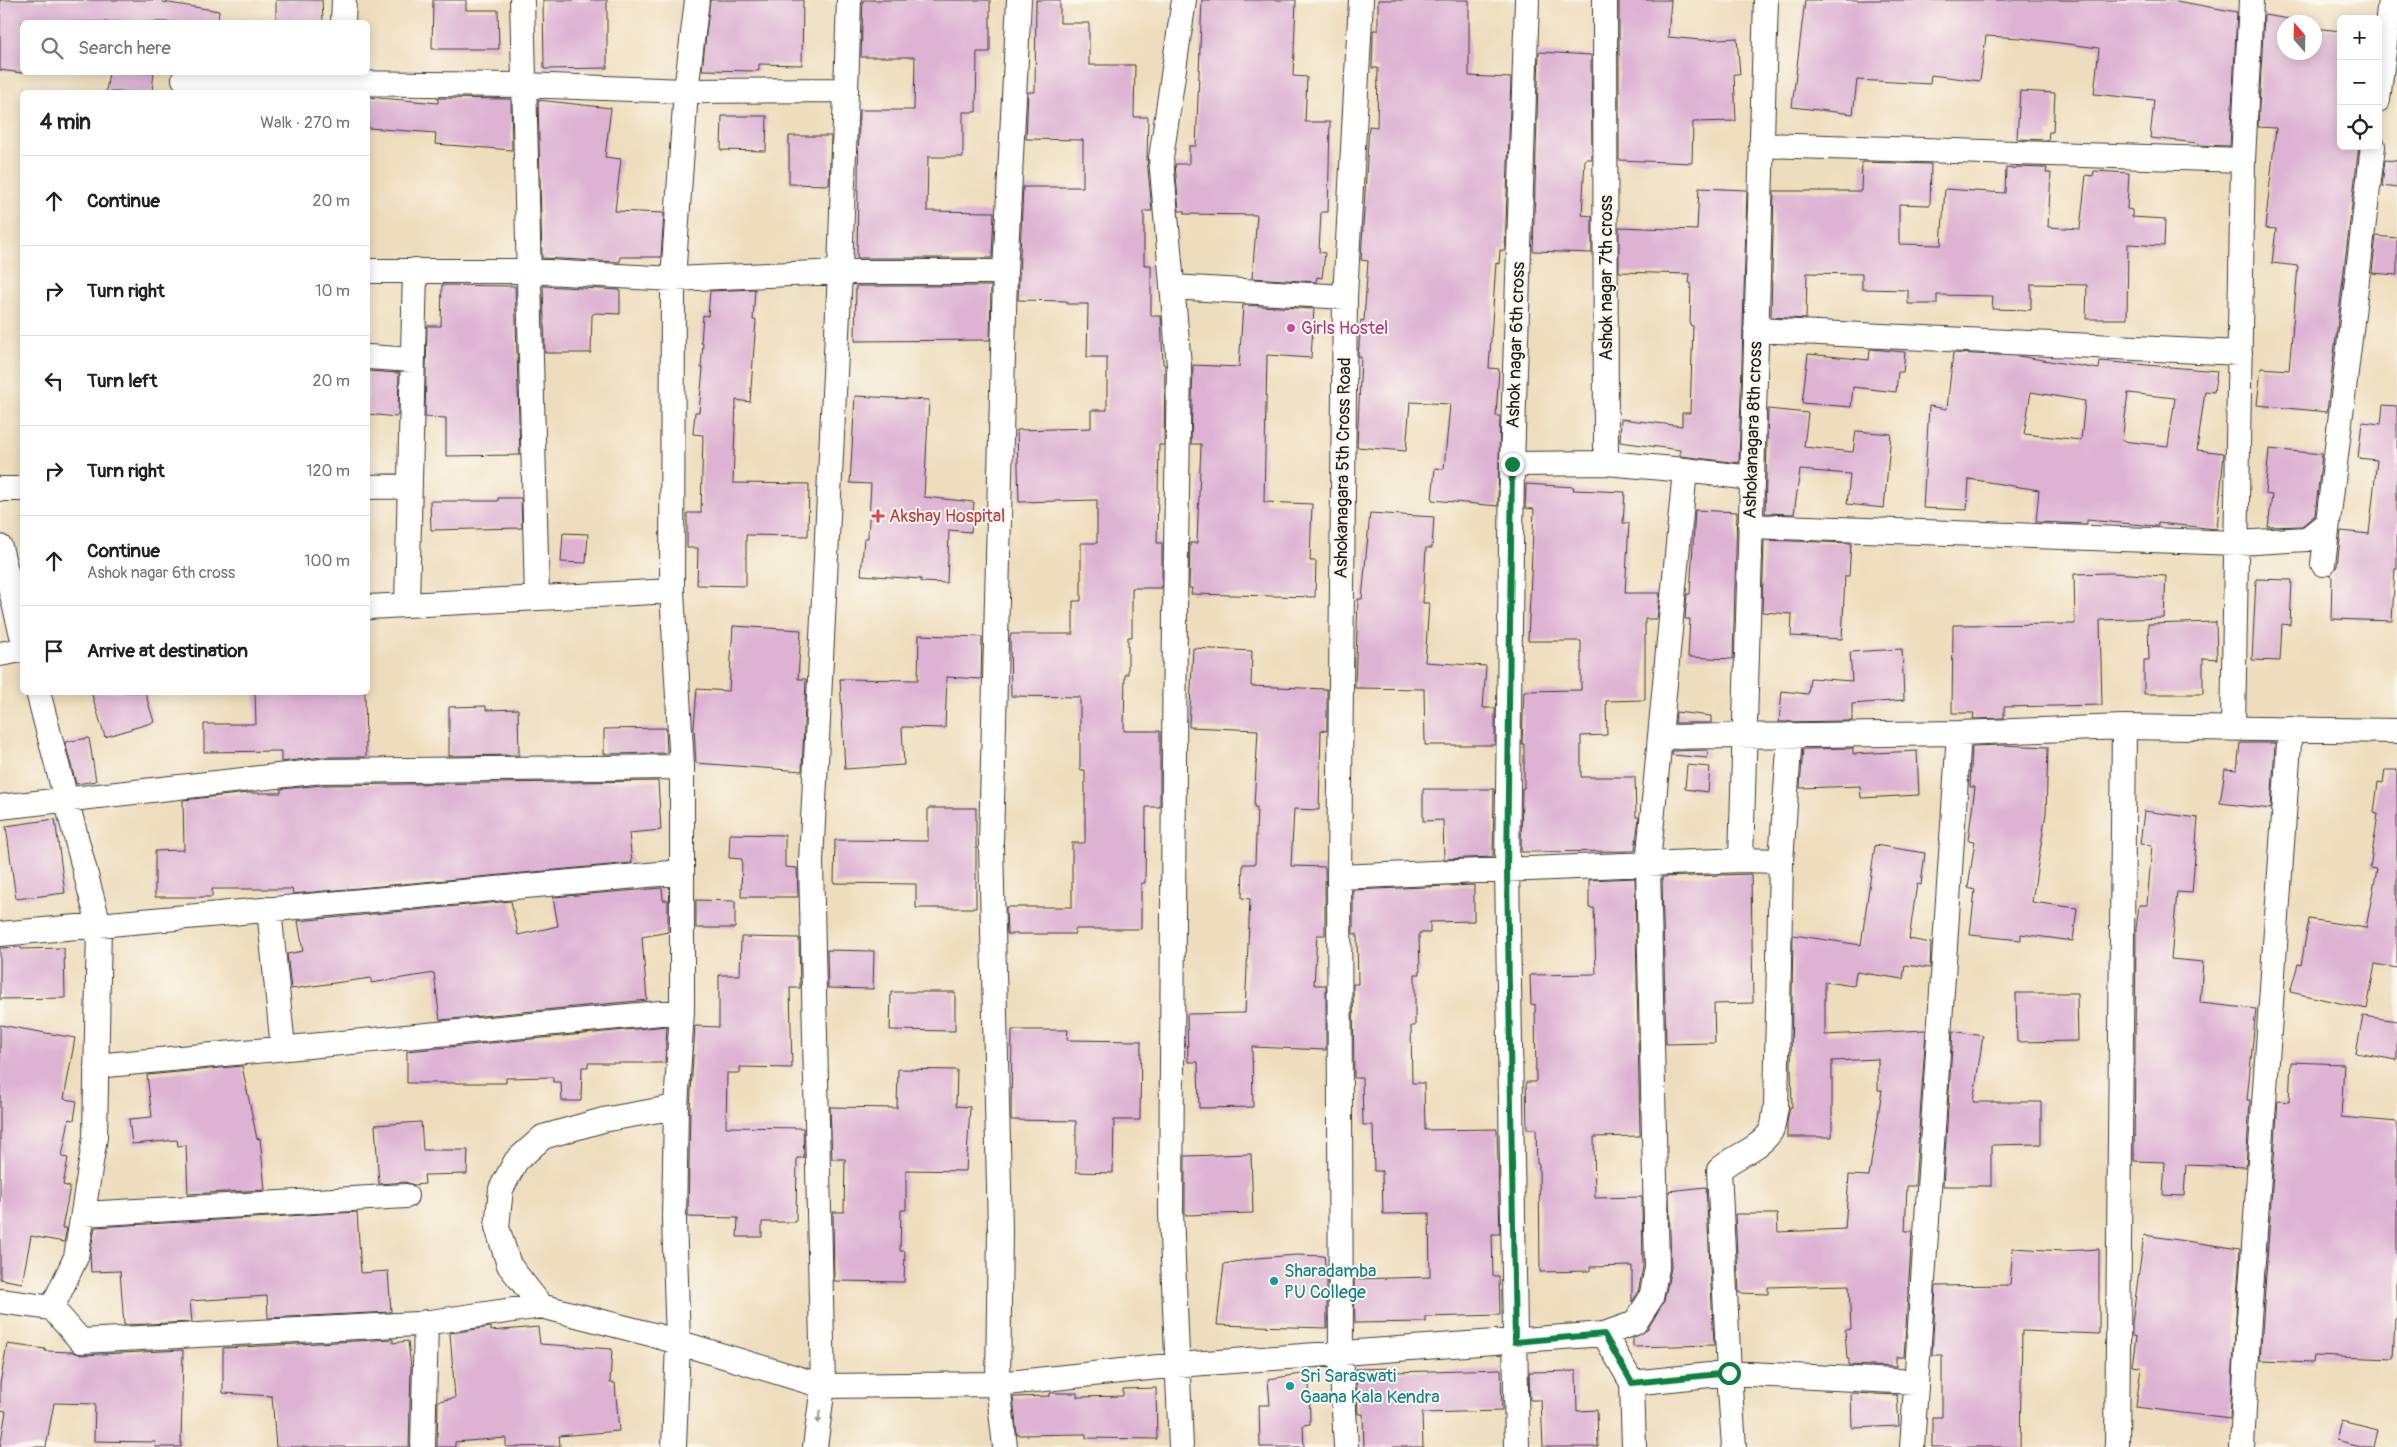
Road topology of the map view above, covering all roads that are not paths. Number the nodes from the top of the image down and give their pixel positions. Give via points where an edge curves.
1 (344, 0) edge
2 (522, 0) edge
3 (697, 0) edge
4 (849, 0) edge
5 (1020, 0) edge
6 (1184, 0) edge
7 (1361, 0) edge
8 (1526, 0) edge
9 (1605, 0) edge
10 (1766, 0) edge
11 (2251, 0) edge
12 (2390, 0) edge
13 (343, 20) edge
14 (2382, 67) edge
15 (184, 78) dead end
16 (339, 83) edge
17 (523, 85) junction
18 (846, 90) junction
19 (686, 91) junction
20 (1761, 144) junction
21 (2373, 150) edge
22 (2243, 160) junction
23 (415, 270) junction
24 (370, 271) edge
25 (528, 271) junction
26 (840, 272) junction
27 (1005, 272) junction
28 (673, 279) junction
29 (1172, 288) junction
30 (1345, 297) junction
31 (1756, 330) junction
32 (2240, 353) junction
33 (370, 357) edge
34 (413, 360) junction
35 (1606, 463) junction
36 (1512, 464) junction
37 (1685, 470) junction
38 (1751, 478) junction
39 (410, 486) junction
40 (370, 487) edge
41 (20, 488) edge
42 (0, 489) edge
43 (2327, 523) junction
44 (1750, 526) junction
45 (2237, 543) junction
46 (0, 547) edge
47 (2323, 564) dead end
48 (672, 591) junction
49 (536, 598) junction
50 (407, 605) junction
51 (370, 607) edge
52 (20, 627) edge
53 (20, 650) edge
54 (0, 654) edge
55 (39, 695) edge
56 (2124, 727) junction
57 (2233, 728) junction
58 (2290, 729) junction
59 (2397, 731) edge
60 (1959, 733) junction
61 (1744, 735) junction
62 (1790, 735) junction
63 (1661, 737) junction
64 (682, 767) junction
65 (68, 800) junction
66 (0, 806) edge
67 (1741, 860) junction
68 (1780, 861) junction
69 (1648, 864) junction
70 (1507, 870) junction
71 (681, 872) junction
72 (1339, 877) junction
73 (269, 909) junction
74 (99, 925) junction
75 (0, 934) edge
76 (682, 1011) junction
77 (283, 1048) junction
78 (96, 1066) junction
79 (676, 1107) junction
80 (406, 1196) dead end
81 (83, 1214) junction
82 (0, 1301) edge
83 (541, 1306) junction
84 (52, 1308) junction
85 (426, 1322) junction
86 (1604, 1334) junction
87 (678, 1342) junction
88 (1515, 1342) junction
89 (1341, 1354) junction
90 (1177, 1365) junction
91 (1729, 1373) junction
92 (1916, 1382) junction
93 (1632, 1383) junction
94 (998, 1384) junction
95 (823, 1386) junction
96 (423, 1447) edge
97 (674, 1447) edge
98 (815, 1447) edge
99 (1005, 1447) edge
100 (1181, 1447) edge
101 (1346, 1447) edge
102 (1517, 1447) edge
103 (1634, 1447) edge
104 (1734, 1447) edge
105 (1912, 1447) edge
106 (2117, 1447) edge
107 (2242, 1447) edge

1 - 13 street
2 - 17 street
3 - 19 street
4 - 18 street
5 - 27 street
6 - 29 street via 1161,158
7 - 30 street, Ashokanagara 5th Cross Road
8 - 36 street, Ashok nagar 6th cross
9 - 35 street, Ashok nagar 7th cross
10 - 20 street, Ashokanagara 8th cross
11 - 22 street
12 - 14 street
15 - 16 street
16 - 17 street
17 - 19 street
17 - 25 street
18 - 19 street
18 - 26 street
19 - 28 street
20 - 22 street
20 - 31 street, Ashokanagara 8th cross
21 - 43 street
22 - 32 street
23 - 24 street
23 - 25 street
23 - 34 street
25 - 28 street
25 - 49 street
26 - 27 street
26 - 28 street
26 - 95 street via 811,862
27 - 94 street via 991,844 1000,1230
28 - 48 street
29 - 30 street
29 - 90 street via 1179,365 1172,1204
30 - 72 street, Ashokanagara 5th Cross Road
31 - 32 street
31 - 38 street, Ashokanagara 8th cross
32 - 45 street
33 - 34 street
34 - 39 street
35 - 36 street
35 - 37 street
36 - 70 street, Ashok nagar 6th cross
37 - 38 street
37 - 63 street
38 - 44 street, Ashokanagara 8th cross
39 - 40 street
39 - 50 street
41 - 42 street
43 - 45 street via 2307,539
43 - 47 street
44 - 45 street
44 - 61 street, Ashokanagara 8th cross
45 - 57 street
46 - 52 street
48 - 49 street
48 - 64 street
49 - 50 street
50 - 51 street
53 - 54 street
55 - 65 street
56 - 57 street
56 - 60 street
56 - 106 street
57 - 58 street
58 - 59 street
58 - 107 street
60 - 62 street
60 - 92 street
61 - 62 street
61 - 63 street
61 - 67 street, Ashokanagara 8th cross
62 - 68 street
63 - 69 street
64 - 65 street via 322,771
64 - 71 street
65 - 66 street
65 - 74 street
67 - 68 street
67 - 69 street
68 - 91 street via 1776,1108 1771,1131 1757,1145 1719,1170
69 - 70 street
69 - 86 street via 1657,1268 1651,1298 1635,1323
70 - 72 street
70 - 88 street, Ashok nagar 6th cross
71 - 73 street
71 - 76 street
72 - 89 street, Ashokanagara 5th Cross Road
73 - 74 street
73 - 77 street
74 - 75 street
74 - 78 street
76 - 77 street
76 - 79 street
77 - 78 street
78 - 81 street via 95,1137
79 - 83 street via 603,1120 543,1137 516,1161 501,1190 497,1227 509,1265
79 - 87 street via 674,1219
80 - 81 street
81 - 84 street via 76,1257
82 - 84 street
83 - 85 street
83 - 87 street
84 - 85 street via 81,1341
85 - 96 street
86 - 88 street
86 - 93 street
87 - 95 street
87 - 97 street
88 - 89 street
88 - 102 street, Ashok nagar 6th cross
89 - 90 street
89 - 101 street, Ashokanagara 5th Cross Road
90 - 94 street
90 - 100 street
91 - 92 street
91 - 93 street
91 - 104 street
92 - 105 street
93 - 103 street
94 - 95 street
94 - 99 street
95 -> 98 street

